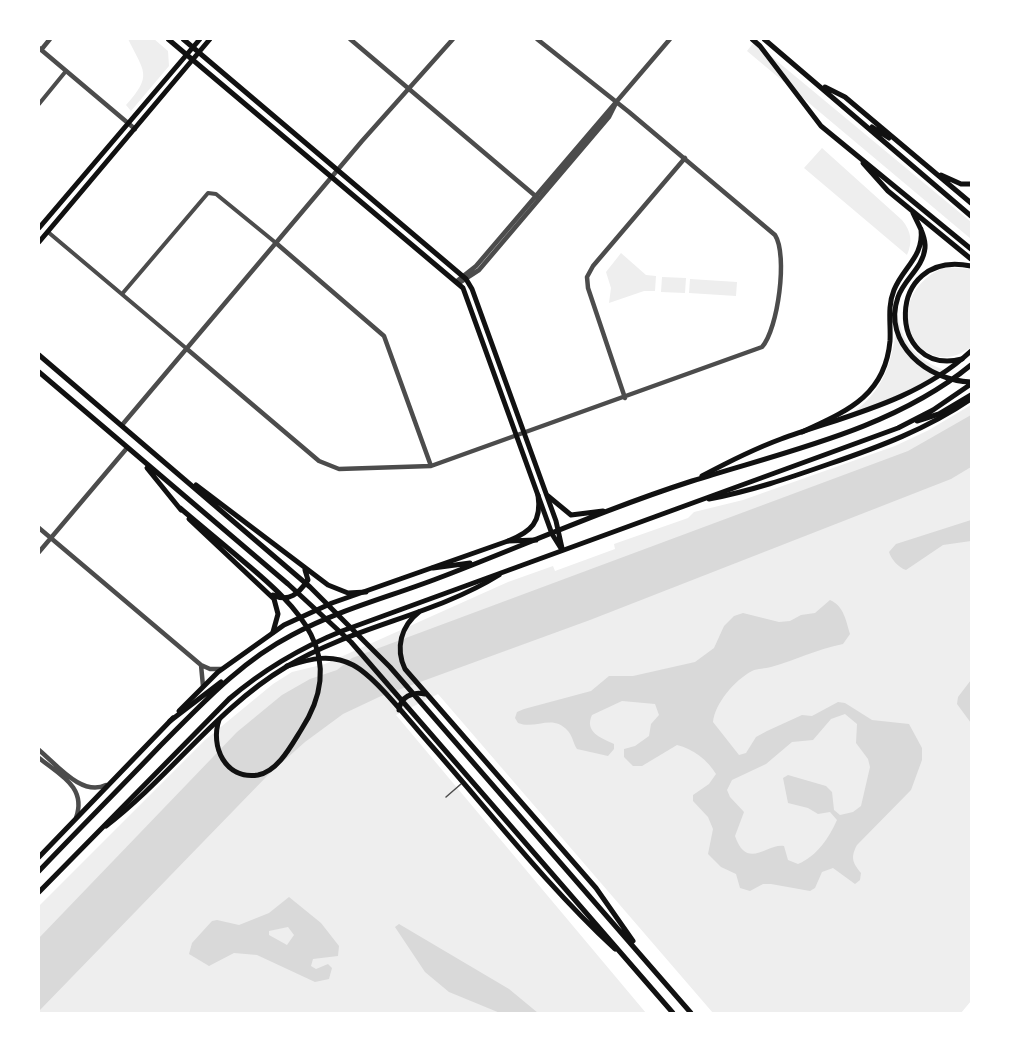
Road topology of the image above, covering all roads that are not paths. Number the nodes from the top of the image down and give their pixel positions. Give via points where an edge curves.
1 (50, 39) edge
2 (168, 39) edge
3 (183, 39) edge
4 (200, 39) edge
5 (210, 39) edge
6 (350, 39) edge
7 (453, 39) edge
8 (537, 39) edge
9 (670, 39) edge
10 (752, 39) edge
11 (764, 39) edge
12 (193, 47) junction
13 (40, 49) edge
14 (199, 53) junction
15 (187, 55) junction
16 (193, 60) junction
17 (66, 71) junction
18 (815, 82) junction
19 (408, 88) junction
20 (617, 102) junction
21 (39, 104) edge
22 (858, 118) junction
23 (129, 124) junction
24 (135, 129) junction
25 (904, 146) junction
26 (852, 151) junction
27 (685, 158) junction
28 (338, 170) junction
29 (934, 172) junction
30 (332, 177) junction
31 (971, 179) edge
32 (952, 181) junction
33 (971, 184) edge
34 (537, 198) junction
35 (971, 203) edge
36 (913, 213) junction
37 (971, 216) edge
38 (40, 226) edge
39 (921, 229) junction
40 (48, 232) junction
41 (39, 242) edge
42 (276, 243) junction
43 (971, 249) edge
44 (971, 259) edge
45 (971, 266) edge
46 (465, 277) junction
47 (458, 282) junction
48 (122, 294) junction
49 (187, 349) junction
50 (971, 351) edge
51 (39, 355) edge
52 (962, 359) junction
53 (971, 365) edge
54 (39, 372) edge
55 (971, 383) edge
56 (971, 397) edge
57 (625, 398) junction
58 (909, 423) junction
59 (122, 425) junction
60 (802, 432) junction
61 (525, 433) junction
62 (517, 436) junction
63 (128, 448) junction
64 (139, 458) junction
65 (431, 466) junction
66 (178, 472) junction
67 (693, 481) junction
68 (538, 495) junction
69 (548, 496) junction
70 (699, 501) junction
71 (180, 508) junction
72 (611, 510) junction
73 (39, 528) edge
74 (560, 531) junction
75 (552, 534) junction
76 (51, 538) junction
77 (536, 540) junction
78 (508, 541) junction
79 (562, 550) junction
80 (39, 552) edge
81 (481, 562) junction
82 (300, 565) junction
83 (433, 568) junction
84 (513, 568) junction
85 (269, 592) junction
86 (366, 592) junction
87 (419, 612) junction
88 (273, 632) junction
89 (201, 665) junction
90 (244, 665) junction
91 (287, 666) junction
92 (224, 668) junction
93 (202, 688) junction
94 (429, 697) junction
95 (399, 711) junction
96 (219, 720) junction
97 (170, 721) junction
98 (39, 750) edge
99 (39, 758) edge
100 (463, 782) junction
101 (111, 783) junction
102 (446, 797) dead end
103 (75, 819) junction
104 (91, 839) junction
105 (39, 857) edge
106 (39, 871) edge
107 (39, 892) edge
108 (643, 958) junction
109 (634, 966) junction
110 (673, 1013) edge
111 (691, 1013) edge

1 - 13 street
2 - 15 main road
3 - 12 main road
4 - 12 main road
5 - 14 main road
6 - 19 street
7 - 19 street
8 - 20 street
9 - 20 street
10 - 26 main road via 821,126
11 - 18 main road
12 - 14 main road
12 - 15 main road
13 - 17 street
14 - 16 main road
14 - 28 main road
15 - 16 main road
15 - 23 main road
16 - 24 main road
16 - 30 main road
17 - 21 street
17 - 23 street
18 - 22 main road
18 - 25 main road via 845,97
19 - 28 street
19 - 34 street
20 - 27 street
20 - 34 street
22 - 25 main road
22 - 37 main road
23 - 24 street
23 - 38 main road
24 - 40 main road
25 - 29 main road
26 - 36 main road via 881,185
26 - 43 main road
27 - 57 street via 587,277
27 - 57 street via 777,239 781,260 774,321 765,344 753,352
28 - 30 street
28 - 46 main road
29 - 32 main road
29 - 35 main road
30 - 42 street
30 - 47 main road
31 - 32 main road
32 - 33 main road
34 - 46 street via 479,270
36 - 39 main road
36 - 44 main road
38 - 40 main road
39 - 55 main road via 923,257 897,298 898,330 912,358 941,378
39 - 60 main road via 920,250 891,299 889,352 876,383 852,408
40 - 41 main road
40 - 48 street
42 - 48 street via 216,194 208,193
42 - 49 street
42 - 65 street via 388,341
45 - 52 main road via 942,264 927,271 909,293 905,307 910,339 921,352 948,362
46 - 47 street
46 - 61 main road
47 - 62 main road
48 - 49 street
49 - 59 street
49 - 65 street via 329,466
50 - 52 main road
51 - 59 main road
52 - 60 main road via 889,403
53 - 67 main road via 923,398 870,423 749,466
54 - 63 main road
55 - 58 main road
56 - 58 main road via 939,414
56 - 70 main road via 909,434 750,491
57 - 61 street
58 - 70 main road
59 - 66 main road
60 - 67 main road via 745,454
61 - 62 street
61 - 69 main road
62 - 65 street
62 - 68 main road
63 - 64 main road
63 - 76 street
64 - 71 main road
64 - 109 main road via 351,642
66 - 82 main road via 225,504
66 - 108 main road via 310,587 369,645
67 - 72 main road
68 - 75 main road
68 - 78 main road via 540,510 536,522 525,534
69 - 72 main road via 571,515
69 - 74 main road
70 - 79 main road
71 - 85 main road via 201,533
71 - 96 main road via 297,609 314,642 320,675 315,702 308,720 268,771 251,775 232,770 219,754 215,734
72 - 74 main road
73 - 76 street
74 - 75 main road
74 - 79 main road
75 - 77 main road
75 - 79 main road
76 - 80 street
76 - 89 street
77 - 78 main road
77 - 81 main road
78 - 83 main road
79 - 84 main road
81 - 83 main road
81 - 90 main road via 320,621
82 - 85 main road via 308,579 296,594 281,598
82 - 86 main road via 339,590
83 - 86 main road
84 - 87 main road via 464,595
84 - 104 main road via 325,638 262,672 220,707
85 - 88 main road via 278,611
86 - 88 main road via 307,613
87 - 91 main road via 329,645
87 - 94 main road via 400,641 401,661
88 - 92 main road
89 - 92 street via 215,670
89 - 93 street
90 - 97 main road
90 - 106 main road
91 - 95 main road via 309,659 345,661 358,668
91 - 96 main road
92 - 93 main road
93 - 97 main road
94 - 95 main road via 419,693 406,696
94 - 108 main road via 596,888
95 - 100 main road
96 - 104 main road via 137,803
97 - 101 main road
98 - 101 street via 87,788 97,789
99 - 103 street via 77,792 80,802
100 - 102 lane
100 - 109 main road via 574,909
101 - 103 main road
103 - 105 main road
104 - 107 main road
108 - 111 main road
109 - 110 main road

